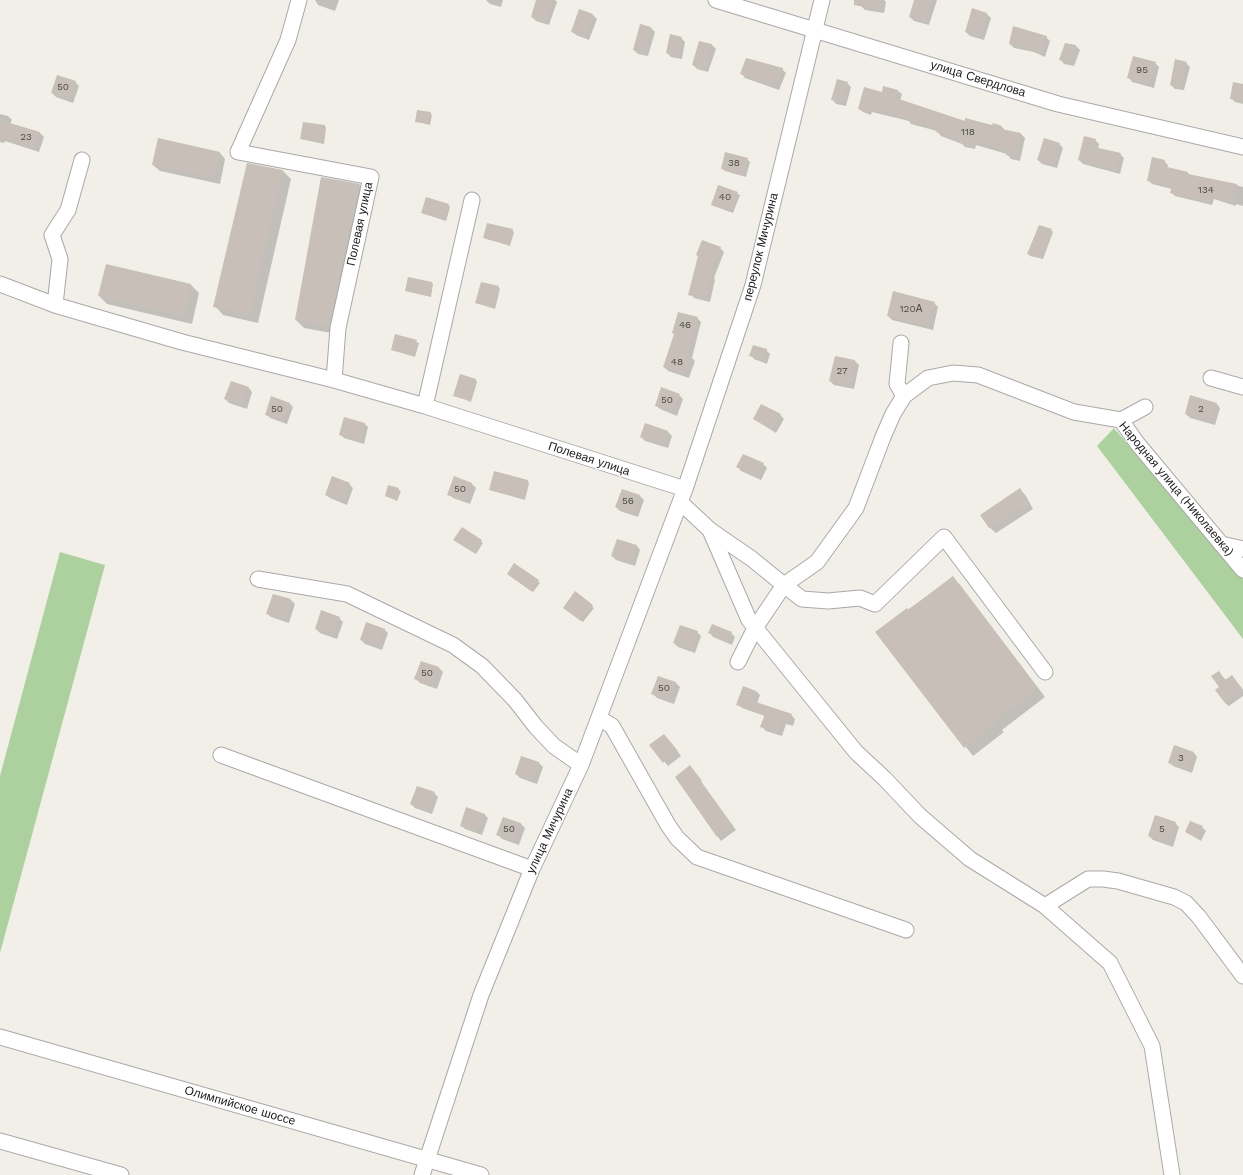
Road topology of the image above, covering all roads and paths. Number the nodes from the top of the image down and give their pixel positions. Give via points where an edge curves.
1 (299, 0) edge
2 (716, 0) edge
3 (822, 0) edge
4 (814, 29) junction
5 (1243, 146) edge
6 (82, 160) dead end
7 (472, 200) dead end
8 (0, 284) edge
9 (55, 304) junction
10 (901, 343) dead end
11 (1211, 378) dead end
12 (334, 380) junction
13 (1243, 387) edge
14 (904, 396) junction
15 (425, 406) junction
16 (1145, 407) dead end
17 (1121, 420) junction
18 (682, 496) junction
19 (710, 530) junction
20 (1221, 544) junction
21 (1243, 549) edge
22 (1243, 570) edge
23 (258, 579) dead end
24 (784, 585) junction
25 (755, 628) junction
26 (738, 662) dead end
27 (1045, 672) dead end
28 (599, 718) junction
29 (220, 755) dead end
30 (581, 765) junction
31 (532, 869) junction
32 (1045, 906) junction
33 (906, 930) dead end
34 (1243, 976) edge
35 (0, 1037) edge
36 (0, 1141) edge
37 (428, 1160) junction
38 (121, 1175) edge
39 (422, 1175) edge
40 (481, 1175) edge
41 (1172, 1175) edge

1 - 12 street, Полевая улица via 288,40 238,152 371,177 338,328
2 - 4 street, улица Свердлова
3 - 4 street, переулок Мичурина
4 - 5 street, улица Свердлова via 1058,104
4 - 18 street, переулок Мичурина via 753,285
6 - 9 street via 68,210 52,235 60,259
7 - 15 street
8 - 9 street, Полевая улица
9 - 12 street, Полевая улица via 182,342
10 - 14 street via 897,384
11 - 13 street
12 - 15 street, Полевая улица
14 - 17 street, Народная улица (Николаевка) via 928,378 953,373 978,375 1074,412
14 - 24 street, Народная улица (Николаевка) via 883,437 856,508 817,562
15 - 18 street, Полевая улица
16 - 17 street
17 - 20 street, Народная улица (Николаевка) via 1137,444
18 - 19 street
18 - 28 street, улица Мичурина
19 - 24 street
19 - 25 street
20 - 21 street
20 - 22 street, Народная улица (Николаевка)
23 - 30 street via 347,594 453,645 482,666 516,700 554,746
24 - 25 street
24 - 27 street via 802,599 828,601 860,598 875,604 944,537
25 - 26 street
25 - 32 street via 856,752 920,816 970,859
28 - 30 street, улица Мичурина
28 - 33 street via 612,726 668,826 697,857
29 - 31 street
30 - 31 street, улица Мичурина
31 - 37 street, улица Мичурина via 481,995
32 - 34 street via 1088,879 1118,881 1174,897 1186,904 1198,917
32 - 41 street via 1110,963 1152,1046
35 - 37 street, Олимпийское шоссе
36 - 38 street
37 - 39 street, улица Мичурина
37 - 40 street, Олимпийское шоссе

